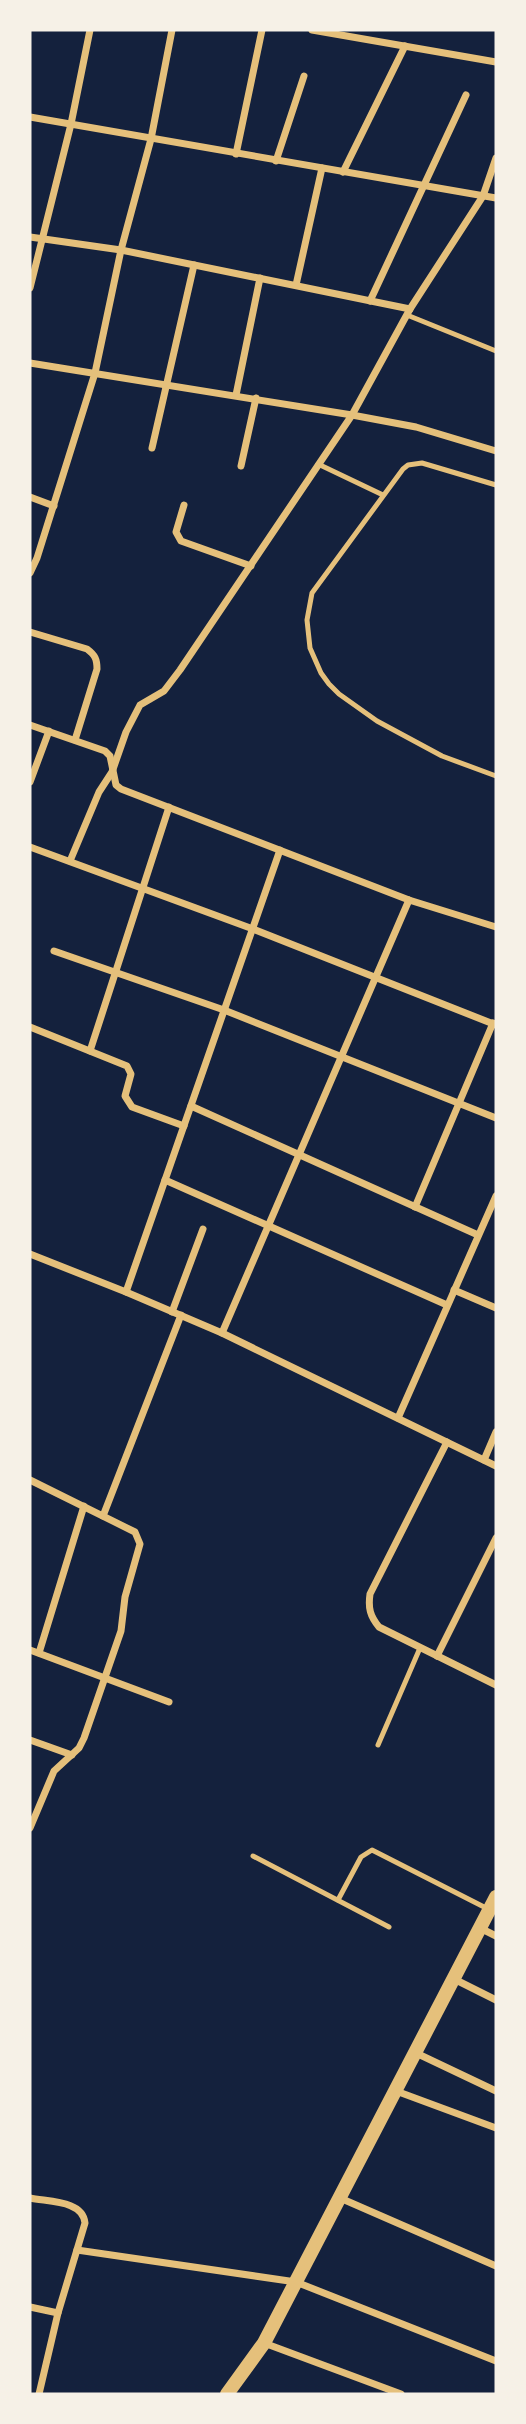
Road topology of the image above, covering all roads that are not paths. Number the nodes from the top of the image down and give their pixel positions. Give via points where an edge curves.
1 (90, 30) edge
2 (172, 30) edge
3 (262, 30) edge
4 (312, 30) edge
5 (370, 30) edge
6 (369, 39) junction
7 (405, 46) junction
8 (496, 62) edge
9 (304, 76) dead end
10 (466, 95) dead end
11 (30, 117) edge
12 (71, 124) junction
13 (150, 139) junction
14 (236, 154) junction
15 (496, 158) edge
16 (276, 161) junction
17 (322, 169) junction
18 (343, 172) junction
19 (423, 186) junction
20 (483, 196) junction
21 (496, 198) edge
22 (30, 237) edge
23 (43, 239) junction
24 (121, 250) junction
25 (194, 265) junction
26 (260, 278) junction
27 (296, 285) junction
28 (30, 288) edge
29 (370, 301) junction
30 (409, 312) junction
31 (496, 351) edge
32 (30, 363) edge
33 (95, 373) junction
34 (167, 384) junction
35 (236, 395) junction
36 (256, 398) junction
37 (352, 415) junction
38 (152, 448) dead end
39 (496, 451) edge
40 (317, 464) junction
41 (241, 466) dead end
42 (496, 485) edge
43 (383, 495) junction
44 (30, 497) edge
45 (184, 505) dead end
46 (54, 506) junction
47 (251, 566) junction
48 (30, 573) edge
49 (30, 632) edge
50 (30, 725) edge
51 (49, 731) junction
52 (75, 740) junction
53 (112, 772) junction
54 (496, 776) edge
55 (30, 782) edge
56 (169, 807) junction
57 (30, 847) edge
58 (280, 850) junction
59 (70, 861) junction
60 (143, 888) junction
61 (409, 900) junction
62 (496, 927) edge
63 (253, 929) junction
64 (54, 951) dead end
65 (116, 972) junction
66 (376, 976) junction
67 (224, 1010) junction
68 (495, 1024) edge
69 (30, 1027) edge
70 (90, 1051) junction
71 (341, 1056) junction
72 (459, 1103) junction
73 (191, 1106) junction
74 (496, 1118) edge
75 (184, 1126) junction
76 (299, 1155) junction
77 (165, 1180) junction
78 (496, 1196) edge
79 (415, 1207) junction
80 (268, 1226) junction
81 (203, 1229) dead end
82 (478, 1235) junction
83 (30, 1254) edge
84 (454, 1290) junction
85 (126, 1292) junction
86 (447, 1305) junction
87 (496, 1308) edge
88 (172, 1312) junction
89 (181, 1315) junction
90 (222, 1333) junction
91 (398, 1418) junction
92 (496, 1432) edge
93 (447, 1442) junction
94 (484, 1460) junction
95 (496, 1466) edge
96 (30, 1480) edge
97 (85, 1506) junction
98 (103, 1516) junction
99 (496, 1538) edge
100 (420, 1648) junction
101 (30, 1650) edge
102 (40, 1653) junction
103 (438, 1656) junction
104 (105, 1678) junction
105 (496, 1685) edge
106 (169, 1702) dead end
107 (30, 1740) edge
108 (378, 1745) dead end
109 (72, 1755) junction
110 (30, 1828) edge
111 (253, 1856) dead end
112 (338, 1900) junction
113 (493, 1903) edge
114 (389, 1927) dead end
115 (480, 1928) junction
116 (496, 1936) edge
117 (454, 1979) junction
118 (496, 2000) edge
119 (416, 2053) junction
120 (396, 2091) junction
121 (496, 2091) edge
122 (496, 2128) edge
123 (340, 2197) junction
124 (30, 2198) edge
125 (77, 2249) junction
126 (496, 2266) edge
127 (296, 2282) junction
128 (30, 2307) edge
129 (58, 2313) junction
130 (264, 2343) junction
131 (496, 2361) edge
132 (39, 2394) edge
133 (228, 2394) edge
134 (401, 2394) edge

1 - 12 street
2 - 13 street
3 - 14 street
4 - 6 street
5 - 6 street
6 - 7 street
7 - 8 street
7 - 18 street
9 - 16 street
10 - 19 street
11 - 12 street
12 - 13 street
12 - 23 street
13 - 14 street
13 - 24 street
14 - 16 street
15 - 20 street
16 - 17 street
17 - 18 street
17 - 27 street
18 - 19 street
19 - 20 street
19 - 29 street
20 - 21 street
20 - 30 street
22 - 23 street
23 - 24 street
23 - 28 street
24 - 25 street
24 - 33 street
25 - 26 street
25 - 34 street
26 - 27 street
26 - 35 street
27 - 29 street
29 - 30 street
30 - 31 lane
30 - 37 street
32 - 33 street
33 - 34 street
33 - 46 street
34 - 35 street
34 - 38 street
35 - 36 street
36 - 37 street
36 - 41 street
37 - 39 street via 416,427
37 - 40 street
40 - 43 lane
40 - 47 street
42 - 43 lane via 415,463 403,469
43 - 54 lane via 312,593 307,634 315,661 339,694 377,721 442,756
44 - 46 street
45 - 47 street via 176,532 181,541
46 - 48 street
47 - 53 street via 164,691 140,705
49 - 52 street via 87,649 97,660
50 - 51 street
51 - 52 street
51 - 55 street
52 - 53 street via 105,751
53 - 56 street via 121,789
53 - 59 street
56 - 58 street
56 - 60 street
57 - 59 street
58 - 61 street
58 - 63 street
59 - 60 street
60 - 63 street
60 - 65 street
61 - 62 street
61 - 66 street
63 - 66 street
63 - 67 street
64 - 65 street
65 - 67 street
65 - 70 street
66 - 68 street
66 - 71 street
67 - 71 street
67 - 73 street
68 - 72 street
69 - 70 street
70 - 75 street via 127,1066 131,1074 125,1096 132,1107
71 - 72 street
71 - 76 street
72 - 74 street
72 - 79 street
73 - 75 street
73 - 76 street
75 - 77 street
76 - 79 street
76 - 80 street
77 - 80 street
77 - 85 street
78 - 82 street
79 - 82 street
80 - 86 street
80 - 90 street
81 - 88 street
82 - 84 street
83 - 85 street
84 - 86 street
84 - 87 street
85 - 88 street
86 - 91 street
88 - 89 street
89 - 90 street
89 - 98 street
90 - 91 street
91 - 93 street
92 - 94 street
93 - 94 street
93 - 100 street via 370,1594 368,1607 379,1628
94 - 95 street
96 - 97 street
97 - 98 street
97 - 102 street
98 - 104 street via 135,1532 140,1544 121,1631
99 - 103 street
100 - 103 street
100 - 108 lane
101 - 102 street
102 - 104 street
103 - 105 street
104 - 106 street
104 - 109 street via 84,1738
107 - 109 street
109 - 110 street via 54,1771
111 - 112 lane
112 - 113 lane via 361,1857 372,1850
112 - 114 lane
113 - 115 main road
115 - 116 street
115 - 117 main road
117 - 118 street
117 - 119 main road
119 - 120 main road
119 - 121 street
120 - 122 street
120 - 123 main road
123 - 126 street
123 - 127 main road
124 - 125 street via 80,2210 85,2223
125 - 127 street
125 - 129 street
127 - 130 main road
127 - 131 street
128 - 129 street
129 - 132 street
130 - 133 main road
130 - 134 street

